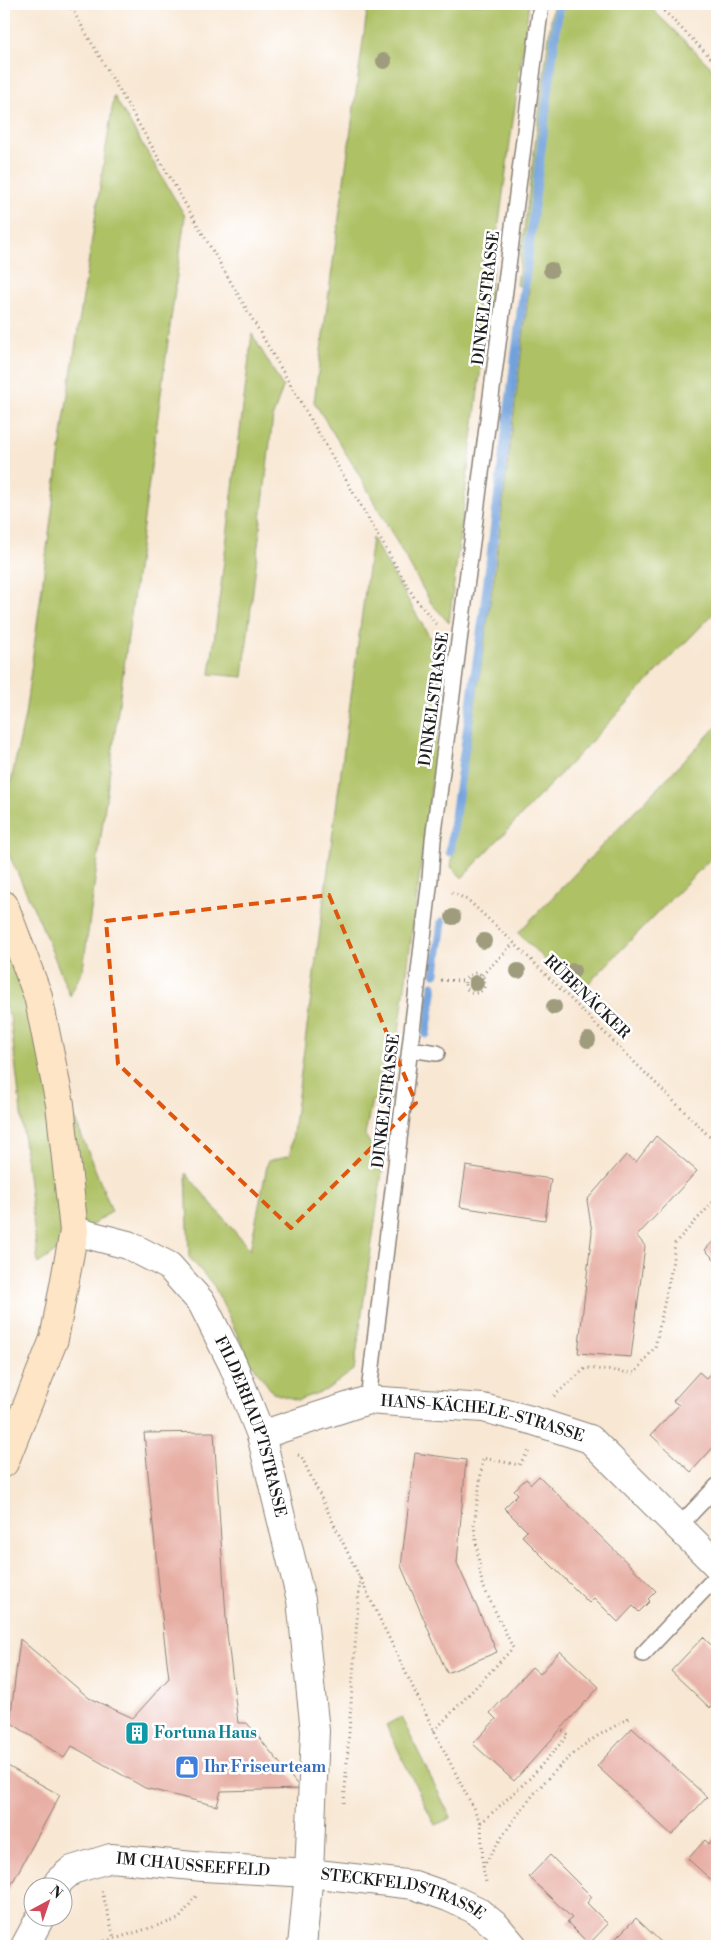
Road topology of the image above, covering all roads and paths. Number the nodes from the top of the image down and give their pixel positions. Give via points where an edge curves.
1 (69, 4) edge
2 (541, 4) edge
3 (657, 4) edge
4 (717, 64) edge
5 (459, 647) junction
6 (430, 879) junction
7 (4, 905) edge
8 (514, 943) junction
9 (482, 975) junction
10 (410, 1049) junction
11 (437, 1053) dead end
12 (717, 1144) edge
13 (717, 1198) edge
14 (74, 1231) junction
15 (368, 1400) junction
16 (540, 1422) junction
17 (261, 1436) junction
18 (4, 1463) edge
19 (717, 1486) edge
20 (679, 1526) junction
21 (717, 1565) edge
22 (717, 1576) edge
23 (360, 1577) junction
24 (643, 1654) dead end
25 (629, 1718) dead end
26 (561, 1729) dead end
27 (434, 1731) junction
28 (344, 1806) dead end
29 (481, 1823) junction
30 (94, 1862) junction
31 (203, 1867) junction
32 (483, 1868) junction
33 (309, 1873) junction
34 (63, 1878) edge
35 (34, 1928) edge
36 (505, 1936) edge
37 (114, 1939) junction
38 (24, 1946) edge
39 (80, 1946) edge
40 (302, 1946) edge

1 - 5 path via 414,597
2 - 5 lane, DINKELSTRASSE
3 - 4 path
5 - 6 lane, DINKELSTRASSE
6 - 8 path, RÜBENÄCKER via 469,901
6 - 10 lane, DINKELSTRASSE
7 - 14 main road via 38,996 60,1104
8 - 9 path
8 - 12 path, RÜBENÄCKER
9 - 9 path via 485,981 482,991 472,992 466,988 469,976
10 - 11 lane
10 - 15 lane, DINKELSTRASSE
13 - 16 path via 675,1243 655,1347 635,1373 586,1368 550,1400
14 - 17 street, FILDERHAUPTSTRASSE via 128,1246 169,1266 202,1303 233,1364
14 - 18 main road via 54,1340
15 - 16 street, HANS-KÄCHELE-STRASSE via 483,1408
15 - 17 street, HANS-KÄCHELE-STRASSE
16 - 20 street, HANS-KÄCHELE-STRASSE via 590,1439
16 - 27 path via 519,1465 483,1458 474,1526 482,1584 513,1648
17 - 23 path via 301,1456
17 - 33 street, FILDERHAUPTSTRASSE via 301,1600 315,1731
19 - 20 lane
20 - 21 street, HANS-KÄCHELE-STRASSE
22 - 24 lane
23 - 27 path
23 - 28 path
25 - 32 path via 584,1745 562,1765 529,1800
26 - 29 path via 568,1735 530,1778
27 - 29 path
29 - 32 path
30 - 31 street, IM CHAUSSEEFELD via 111,1858
30 - 34 street, IM CHAUSSEEFELD via 72,1870
30 - 37 path
31 - 33 street, IM CHAUSSEEFELD
31 - 37 path via 198,1894 178,1918
32 - 36 path
33 - 36 street, STECKFELDSTRASSE via 414,1885 476,1910
33 - 40 street, FILDERHAUPTSTRASSE
35 - 38 street
37 - 39 path

